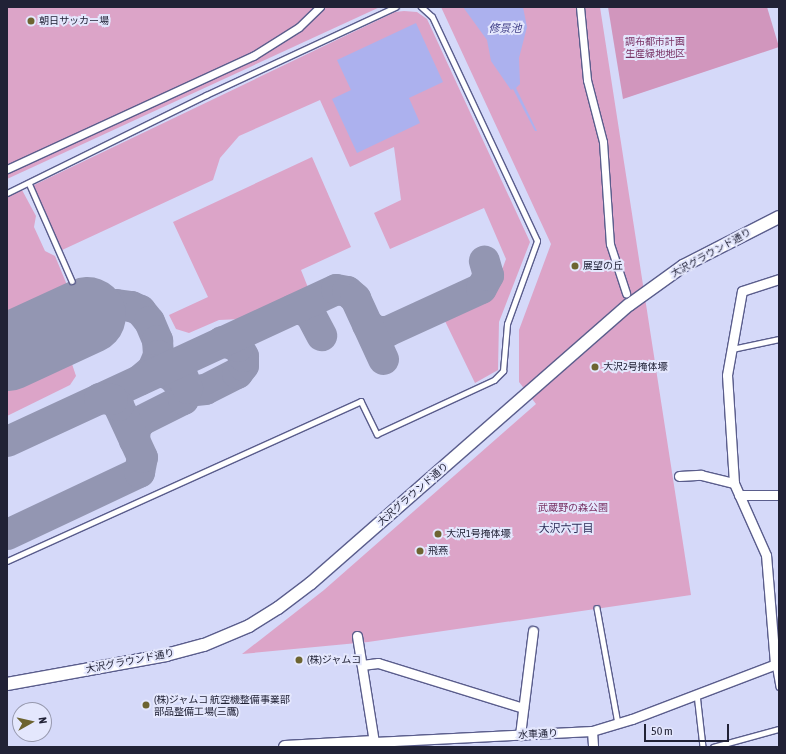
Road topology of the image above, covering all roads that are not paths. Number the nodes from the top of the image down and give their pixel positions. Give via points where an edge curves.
1 (320, 7) edge
2 (396, 7) edge
3 (421, 7) edge
4 (580, 7) edge
5 (7, 169) edge
6 (29, 183) junction
7 (7, 193) edge
8 (779, 217) edge
9 (779, 279) edge
10 (72, 281) dead end
11 (626, 293) dead end
12 (779, 340) edge
13 (732, 349) junction
14 (679, 476) dead end
15 (734, 483) junction
16 (739, 495) junction
17 (779, 495) edge
18 (7, 561) edge
19 (597, 608) dead end
20 (533, 631) dead end
21 (357, 636) dead end
22 (777, 664) edge
23 (362, 665) junction
24 (7, 684) edge
25 (779, 687) edge
26 (697, 694) junction
27 (523, 708) junction
28 (618, 724) junction
29 (779, 729) edge
30 (592, 731) junction
31 (520, 735) junction
32 (383, 743) edge
33 (285, 747) edge
34 (593, 747) edge
35 (703, 747) edge
36 (713, 747) edge

1 - 5 street via 299,27 253,56
2 - 6 lane via 206,95
3 - 18 lane via 432,17 536,241 507,324 503,371 494,380 377,434 362,401
4 - 11 street via 587,80 603,142 610,244
6 - 7 lane
6 - 10 lane
8 - 24 street, 大沢グラウンド通り via 683,266 629,305 278,608 249,626 204,645 166,655
9 - 13 street via 742,291
12 - 13 lane
13 - 15 street via 727,375
14 - 15 street via 702,475
15 - 16 street
16 - 17 street
16 - 22 street via 766,555
19 - 28 lane
20 - 27 street
21 - 23 street
22 - 25 lane
22 - 26 street, 水車通り
23 - 27 street via 378,663
23 - 32 street
26 - 28 street, 水車通り
26 - 35 lane
27 - 31 street
28 - 30 street, 水車通り
29 - 36 lane
30 - 31 street, 水車通り
30 - 34 street
31 - 32 street, 水車通り
32 - 33 street, 水車通り

